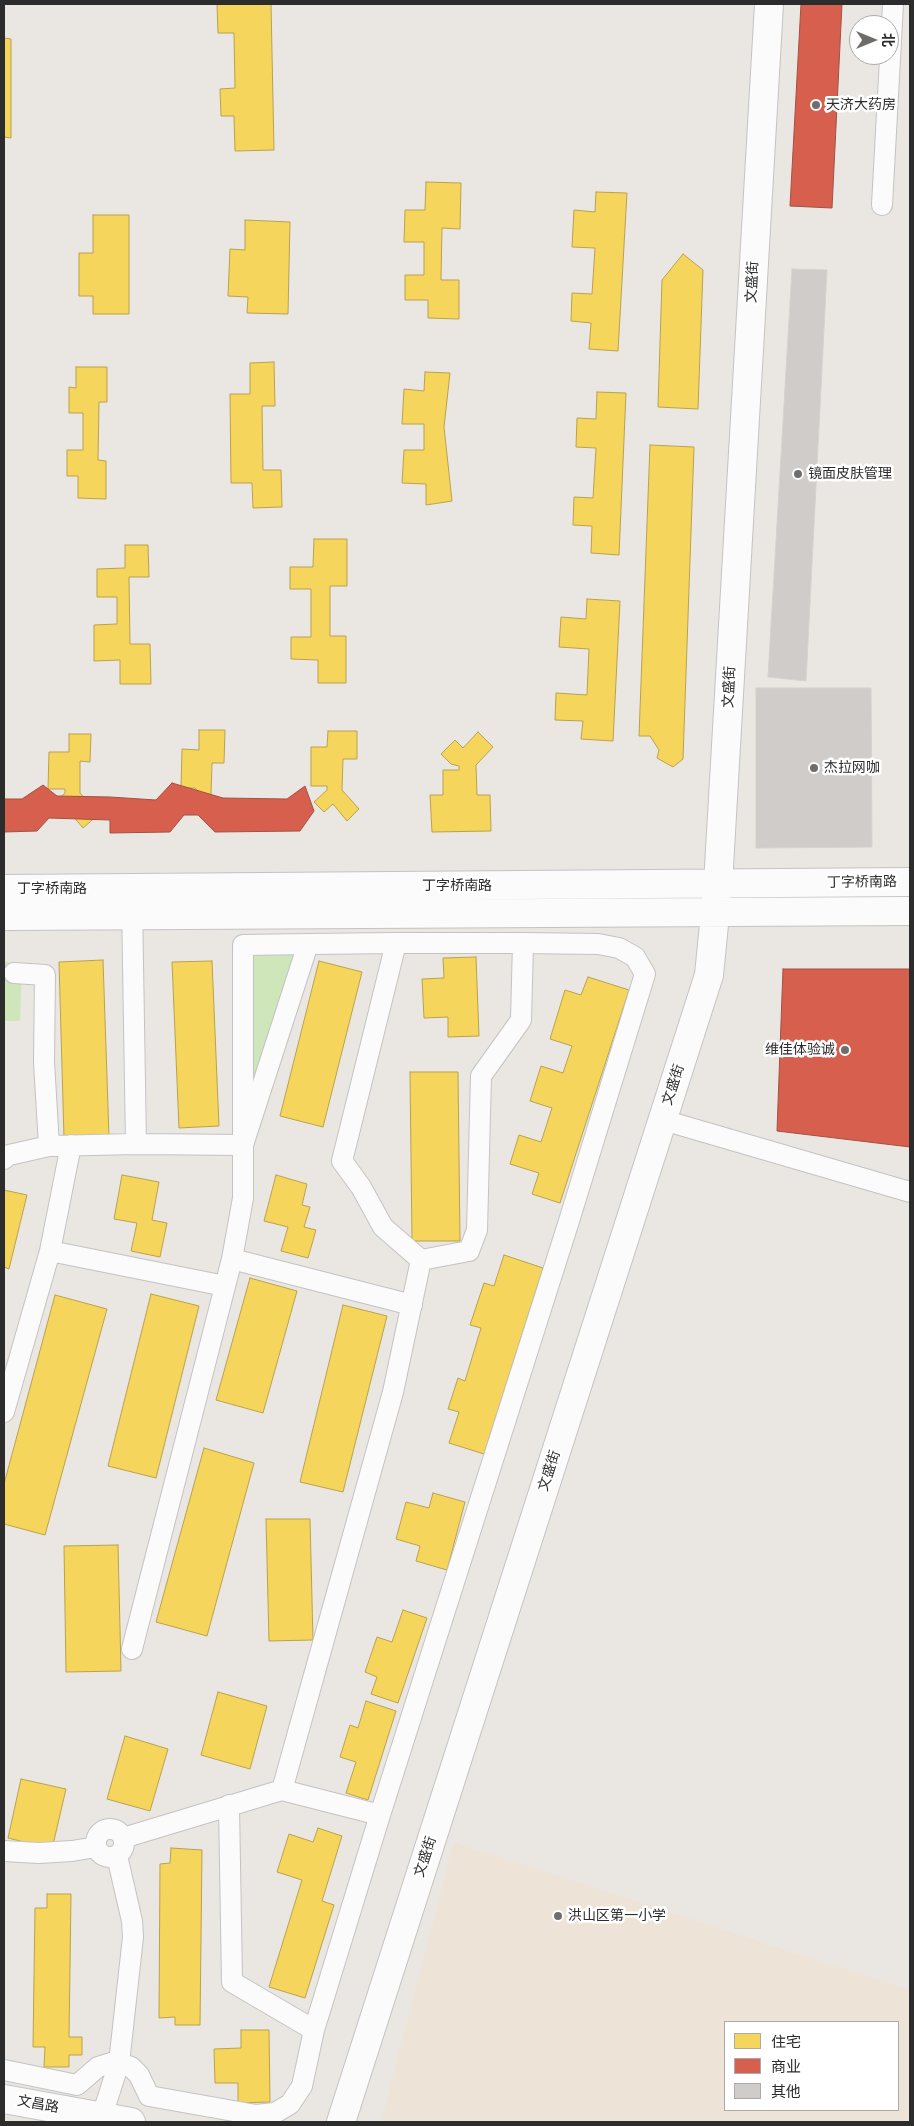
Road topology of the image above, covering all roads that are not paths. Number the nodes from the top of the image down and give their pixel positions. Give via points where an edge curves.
1 (769, 4) edge
2 (893, 4) edge
3 (882, 205) dead end
4 (910, 882) edge
5 (718, 884) junction
6 (4, 889) edge
7 (132, 889) junction
8 (910, 911) edge
9 (715, 913) junction
10 (4, 916) edge
11 (132, 916) junction
12 (396, 943) junction
13 (524, 943) junction
14 (308, 944) junction
15 (14, 973) dead end
16 (663, 1120) junction
17 (136, 1144) junction
18 (71, 1145) junction
19 (243, 1145) junction
20 (49, 1146) junction
21 (4, 1159) edge
22 (910, 1192) edge
23 (50, 1251) junction
24 (232, 1259) junction
25 (421, 1260) junction
26 (225, 1286) junction
27 (412, 1305) junction
28 (4, 1412) edge
29 (132, 1649) dead end
30 (282, 1790) junction
31 (229, 1805) junction
32 (380, 1815) junction
33 (120, 1847) junction
34 (4, 1851) edge
35 (314, 2030) junction
36 (119, 2063) junction
37 (4, 2070) edge
38 (4, 2099) edge
39 (100, 2119) edge
40 (131, 2122) edge
41 (341, 2122) edge

1 - 5 street, 文盛街
2 - 3 street
4 - 5 street, 丁字桥南路
5 - 7 street, 丁字桥南路
5 - 9 street, 文盛街
6 - 7 street, 丁字桥南路
7 - 11 street
8 - 9 street, 丁字桥南路
9 - 11 street, 丁字桥南路
9 - 16 street, 文盛街 via 709,975
10 - 11 street, 丁字桥南路
11 - 17 street
12 - 13 street
12 - 14 street
12 - 25 street via 342,1161 383,1227
13 - 25 street via 521,1020 481,1076 477,1230 469,1251
13 - 32 street via 598,944 619,948 635,956 645,974
14 - 19 street
14 - 19 street via 243,945
15 - 20 street via 45,975 44,1062
16 - 22 street
16 - 41 street, 文盛街
17 - 18 street
17 - 19 street
18 - 20 street
18 - 23 street
19 - 24 street via 243,1198
20 - 21 street
23 - 26 street
23 - 28 street
24 - 26 street
24 - 27 street
25 - 27 street
26 - 29 street
27 - 30 street via 394,1392
30 - 31 street
30 - 32 street
31 - 33 street
31 - 35 street via 232,1982
32 - 35 street
33 - 34 street via 117,1830 107,1829 96,1837 96,1847 39,1853
33 - 36 street via 133,1937
35 - 36 street via 302,2086 290,2104 275,2113 256,2115 149,2096 140,2075 132,2067
36 - 37 street via 98,2067 77,2085
36 - 39 street
38 - 39 street, 文昌路
39 - 40 street, 文昌路

